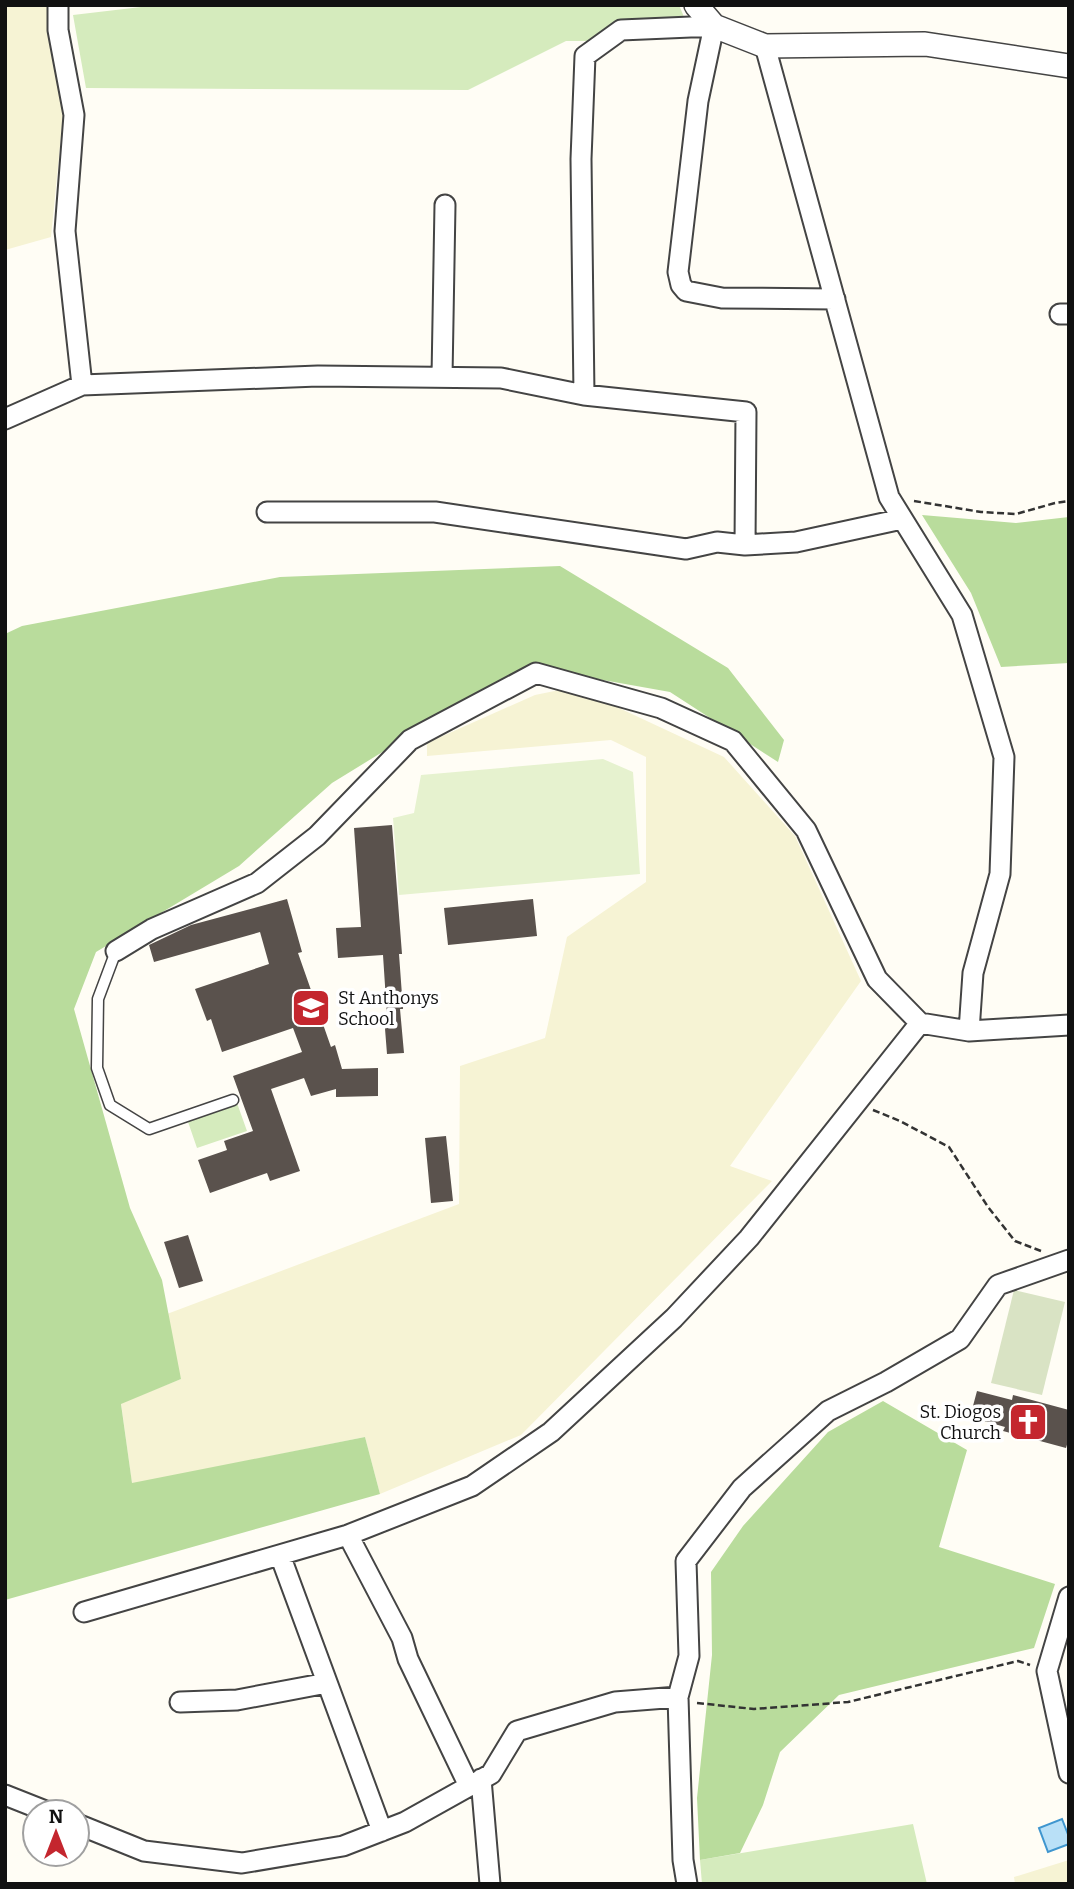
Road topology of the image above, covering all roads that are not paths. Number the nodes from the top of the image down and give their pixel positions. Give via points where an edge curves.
1 (58, 5) edge
2 (696, 5) edge
3 (714, 26) junction
4 (765, 46) junction
5 (1069, 66) edge
6 (445, 205) dead end
7 (835, 299) junction
8 (442, 377) junction
9 (82, 385) junction
10 (584, 395) junction
11 (5, 419) edge
12 (267, 512) dead end
13 (902, 519) junction
14 (745, 545) junction
15 (116, 951) joint
16 (920, 1023) junction
17 (1069, 1025) edge
18 (969, 1031) junction
19 (233, 1100) dead end
20 (1068, 1260) edge
21 (348, 1535) junction
22 (280, 1555) junction
23 (1069, 1597) edge
24 (84, 1612) dead end
25 (327, 1683) junction
26 (678, 1699) junction
27 (180, 1702) dead end
28 (1069, 1773) edge
29 (475, 1782) junction
30 (91, 1830) edge
31 (382, 1831) junction
32 (490, 1884) edge
33 (687, 1884) edge

1 - 9 street via 58,30 74,116 65,231
2 - 3 street
3 - 4 street
3 - 7 street via 698,101 678,272 681,285 686,291 722,298
3 - 10 street via 621,30 585,56 581,159
4 - 5 street via 925,44
4 - 7 street
6 - 8 street
7 - 13 street via 889,497
8 - 9 street via 318,376
8 - 10 street via 501,378
9 - 11 street
10 - 14 street via 746,412
12 - 14 street via 435,512 687,549 717,542
13 - 14 street via 796,542
13 - 18 street via 962,615 1004,757 1000,874 973,973
15 - 16 street via 152,929 257,883 317,836 410,740 536,673 661,708 733,741 806,830 877,979
15 - 19 lane via 98,999 97,1068 110,1105 149,1129
16 - 18 street
16 - 21 street via 749,1238 674,1318 551,1432 472,1486
17 - 18 street
20 - 26 street via 998,1285 960,1339 828,1411 743,1488 686,1561 688,1656
21 - 22 street
21 - 29 street
22 - 24 street
22 - 25 street
23 - 28 street via 1059,1643 1047,1671
25 - 27 street via 237,1700
25 - 31 street
26 - 29 street via 615,1702 517,1731 491,1774
26 - 33 street
29 - 31 street
29 - 32 street
30 - 31 street via 144,1851 242,1863 343,1846

